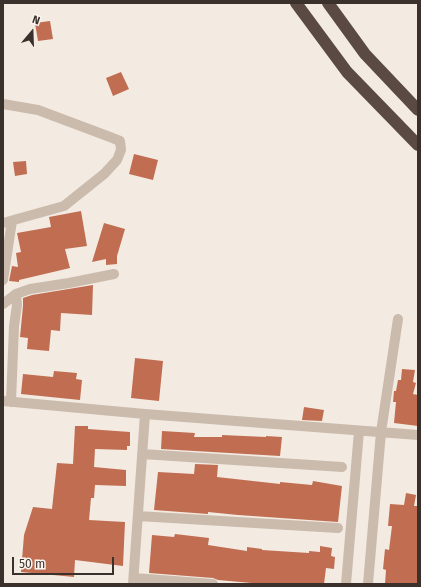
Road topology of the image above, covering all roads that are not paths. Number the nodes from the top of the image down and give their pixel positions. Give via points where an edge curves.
1 (296, 3) edge
2 (328, 3) edge
3 (3, 104) edge
4 (418, 110) edge
5 (418, 145) edge
6 (7, 222) edge
7 (114, 274) dead end
8 (3, 280) edge
9 (16, 294) junction
10 (3, 304) edge
11 (398, 319) dead end
12 (7, 402) edge
13 (145, 414) junction
14 (359, 431) junction
15 (381, 432) junction
16 (418, 435) edge
17 (142, 454) junction
18 (342, 467) dead end
19 (138, 516) junction
20 (338, 528) dead end
21 (134, 581) edge
22 (213, 584) edge
23 (346, 584) edge
24 (368, 584) edge

1 - 5 highway via 347,72
2 - 4 highway via 365,54
3 - 6 street via 38,110 110,137 120,141 122,150 104,174 64,206
6 - 8 street
7 - 9 street via 30,289
9 - 10 street
9 - 12 street
11 - 15 street
12 - 13 street
13 - 14 street
13 - 17 street
14 - 15 street
14 - 23 street
15 - 16 street
15 - 24 street
17 - 18 street
17 - 19 street
19 - 20 street
19 - 21 street
21 - 22 street

